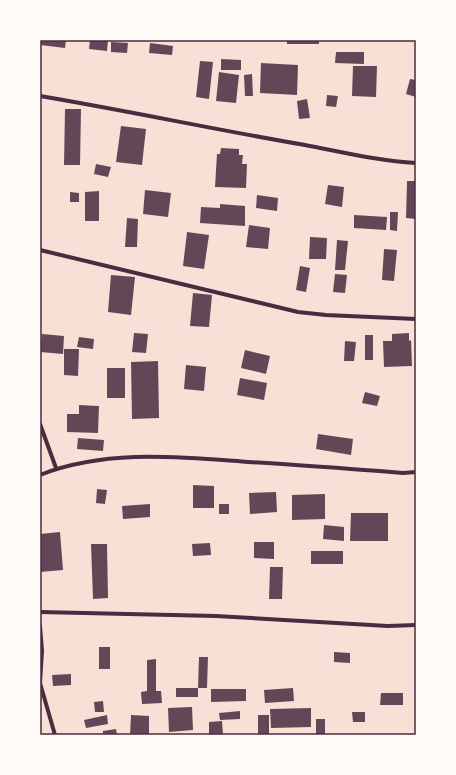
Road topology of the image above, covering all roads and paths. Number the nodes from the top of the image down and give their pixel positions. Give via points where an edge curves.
1 (40, 96) edge
2 (416, 163) edge
3 (40, 250) edge
4 (416, 319) edge
5 (40, 424) edge
6 (56, 468) junction
7 (416, 472) edge
8 (40, 475) edge
9 (40, 612) edge
10 (40, 626) edge
11 (416, 626) edge
12 (55, 735) edge

1 - 2 street via 380,160
3 - 4 street via 298,312
5 - 6 street
6 - 7 street via 113,457 181,457
6 - 8 street
9 - 11 street via 216,616
10 - 12 street via 40,683

